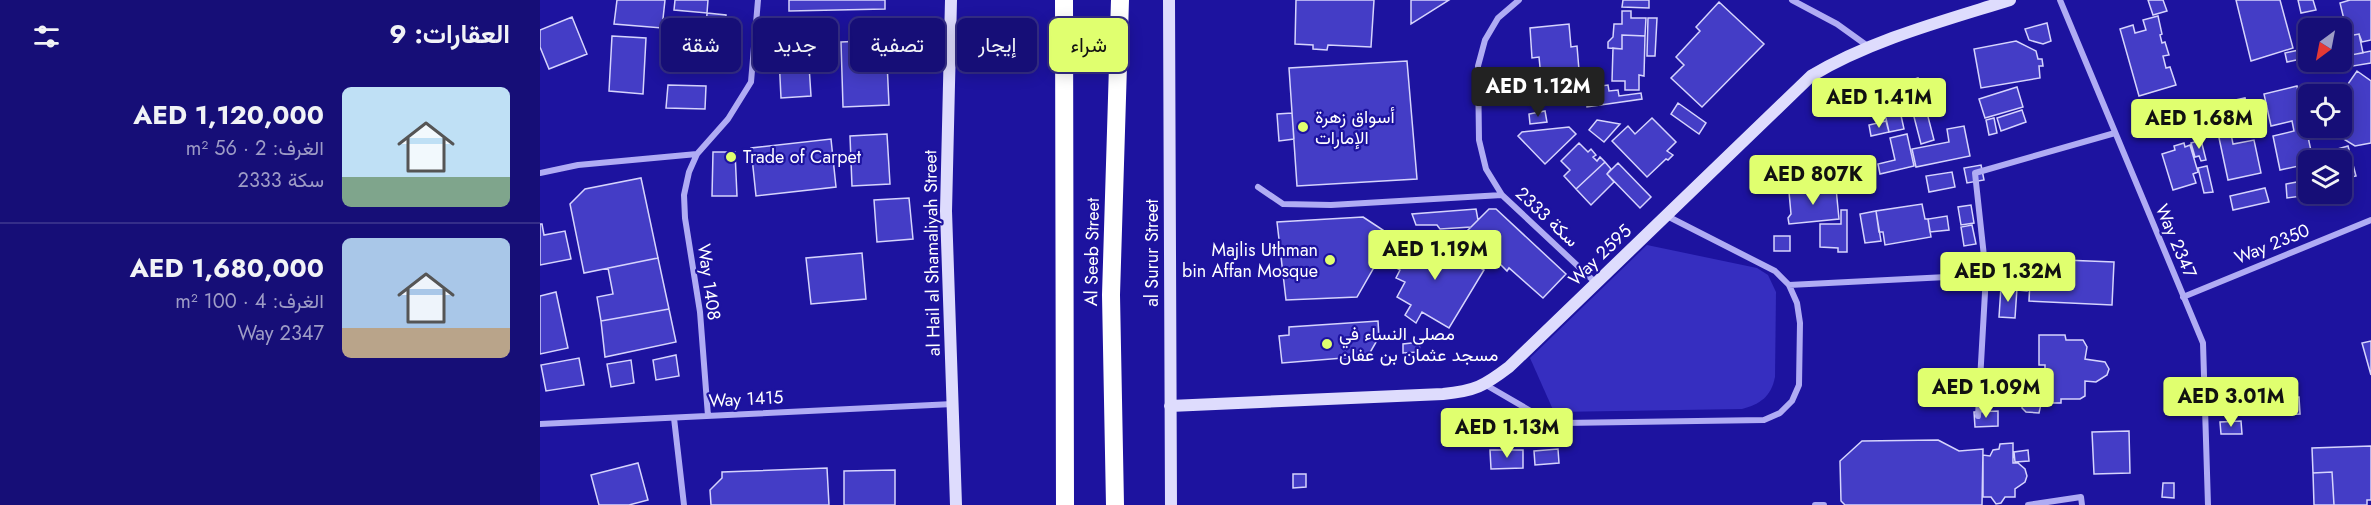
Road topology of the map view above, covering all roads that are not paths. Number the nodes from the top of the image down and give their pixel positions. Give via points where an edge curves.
1 (758, 0) edge
2 (951, 0) edge
3 (1064, 0) edge
4 (1120, 0) edge
5 (1169, 0) edge
6 (1519, 0) edge
7 (1792, 0) edge
8 (2010, 0) edge
9 (2060, 0) edge
10 (1869, 47) junction
11 (2115, 133) junction
12 (697, 154) junction
13 (540, 173) edge
14 (1258, 187) dead end
15 (1502, 195) junction
16 (1667, 216) junction
17 (2371, 220) edge
18 (1986, 275) junction
19 (1596, 283) junction
20 (1789, 285) junction
21 (2184, 297) junction
22 (1486, 385) junction
23 (953, 404) junction
24 (1170, 406) junction
25 (708, 416) junction
26 (1978, 416) dead end
27 (674, 418) junction
28 (540, 424) edge
29 (684, 505) edge
30 (956, 505) edge
31 (1065, 505) edge
32 (1115, 505) edge
33 (1171, 505) edge
34 (1815, 505) edge
35 (1824, 505) edge
36 (2028, 505) edge
37 (2082, 505) edge
38 (2208, 505) edge

1 - 12 street, Way 1408 via 751,82 728,119
2 - 23 street, al Hail al Shamaliyah Street via 946,211
3 - 31 highway, Al Seeb Street
4 - 32 highway, Al Seeb Street via 1112,296
5 - 24 street, al Surur Street
6 - 15 street, سكة 2333 via 1498,18 1485,40 1478,66 1479,140 1486,169
7 - 10 street
8 - 10 street, Way 2595 via 1973,9
9 - 11 street, Way 2347
10 - 16 street, Way 2595 via 1811,76
11 - 18 street via 1975,173
11 - 21 street, Way 2347
12 - 13 street via 578,165
12 - 25 street, Way 1408 via 684,195 700,312
14 - 15 street via 1283,204
15 - 19 street, سكة 2333
16 - 19 street, Way 2595
16 - 20 street via 1775,271
17 - 21 street, Way 2350
18 - 20 street
18 - 26 street
19 - 22 street, Way 2595
20 - 22 street via 1800,324 1799,385 1792,401 1780,413 1764,420 1563,423 1541,417
21 - 38 street, Way 2347 via 2203,343
22 - 24 street, Way 2595 via 1443,394
23 - 25 street, Way 1415
23 - 30 street, al Hail al Shamaliyah Street
24 - 33 street, al Surur Street
25 - 27 street, Way 1415
27 - 28 street, Way 1415
27 - 29 street
34 - 35 street
36 - 37 street via 2081,497

